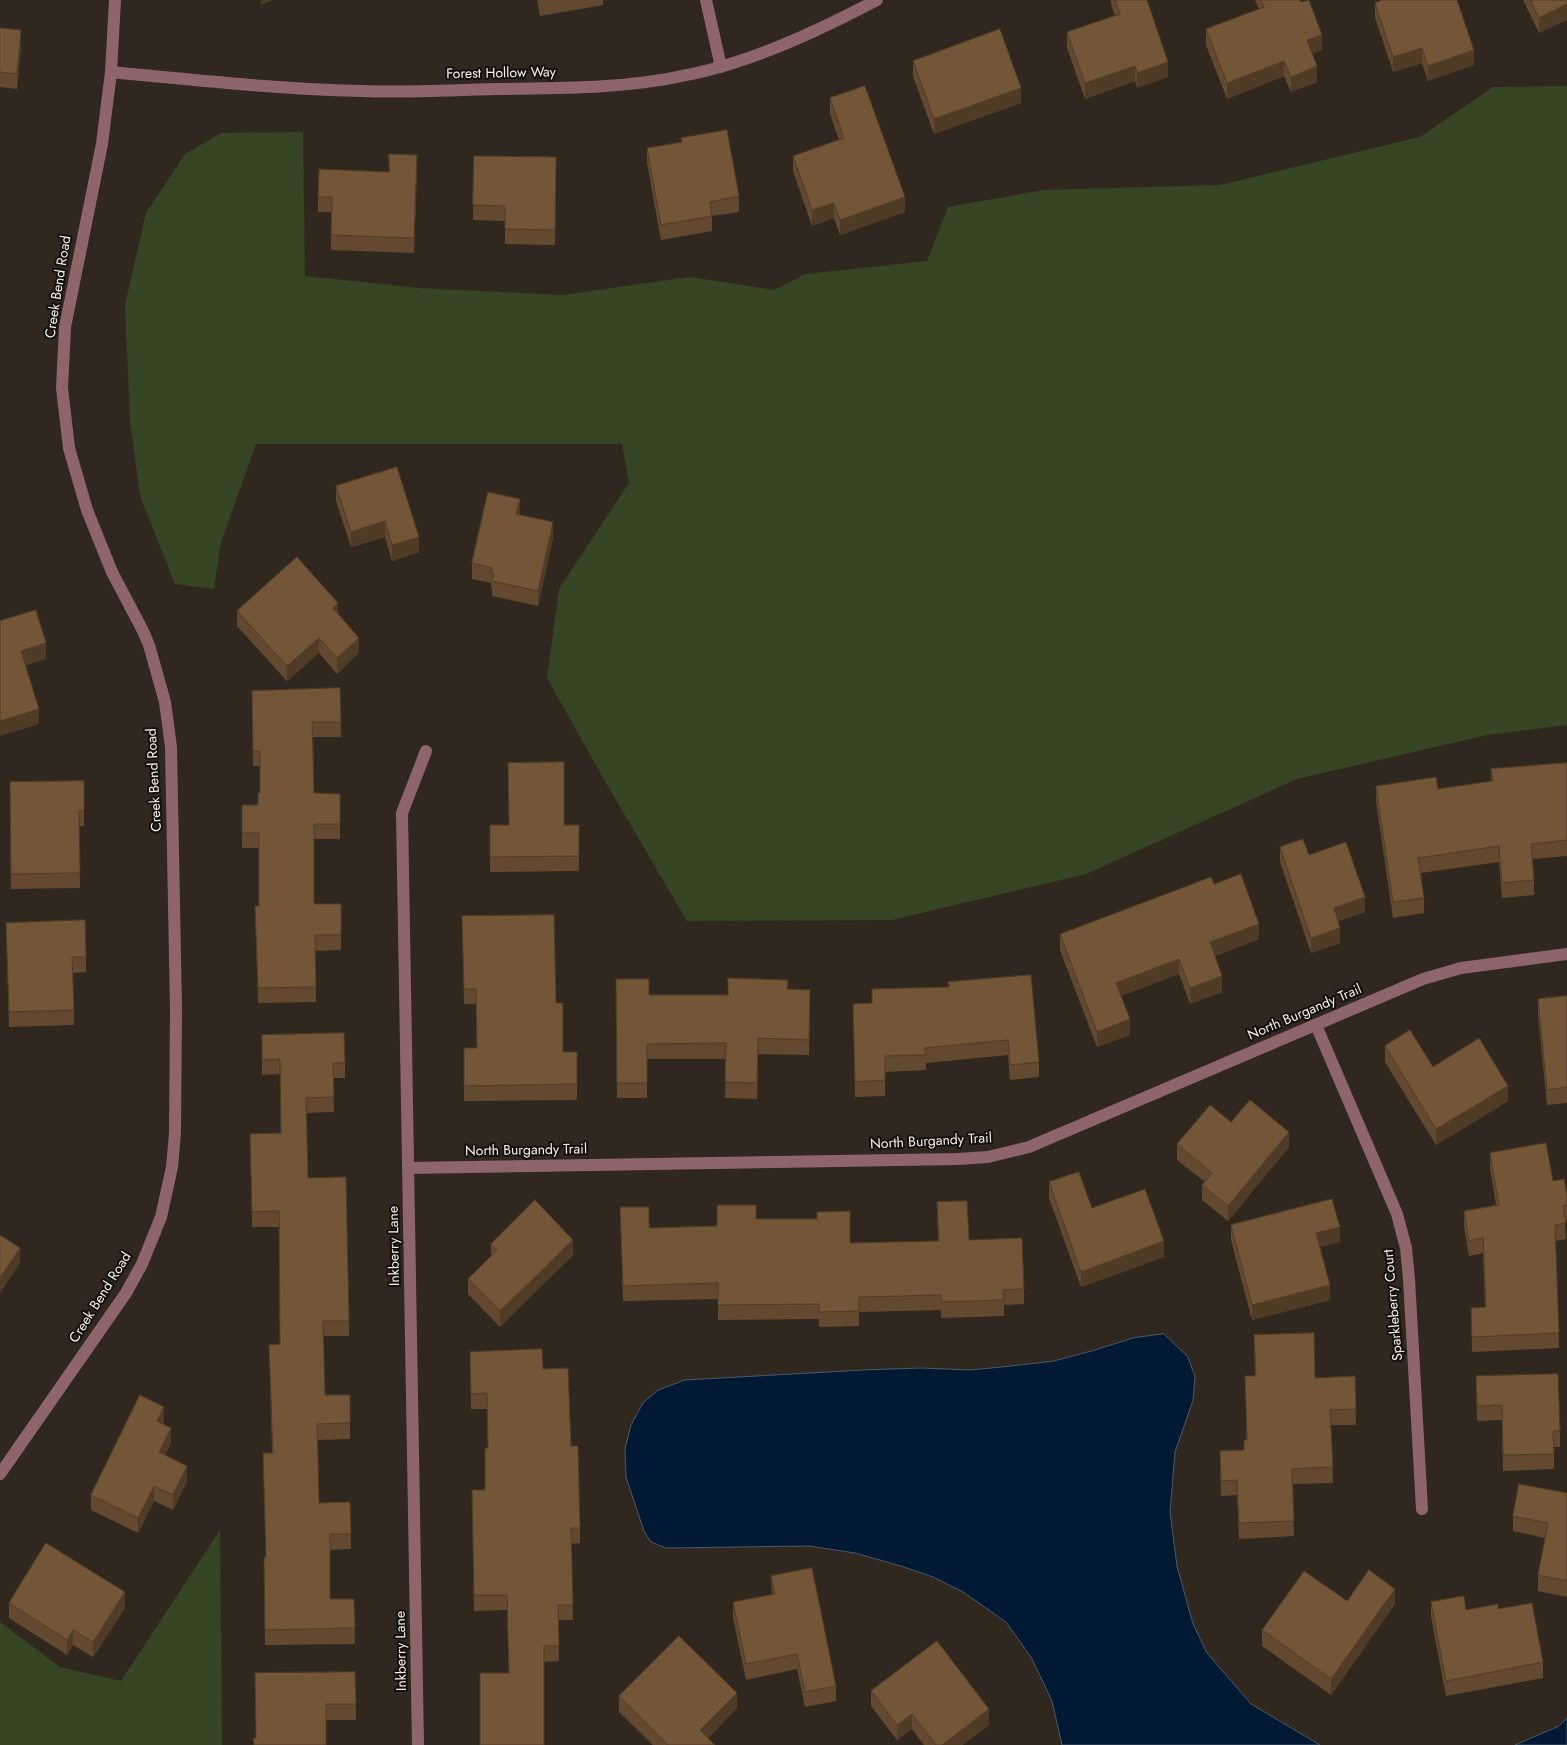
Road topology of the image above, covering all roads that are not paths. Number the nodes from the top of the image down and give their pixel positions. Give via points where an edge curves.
1 (115, 0) edge
2 (706, 0) edge
3 (877, 0) edge
4 (720, 67) junction
5 (111, 72) junction
6 (426, 751) dead end
7 (1567, 954) edge
8 (1316, 1025) junction
9 (408, 1168) junction
10 (0, 1474) edge
11 (1422, 1510) dead end
12 (418, 1745) edge

1 - 5 street, Creek Bend Road
2 - 4 street
3 - 4 street, Forest Hollow Way via 781,45
4 - 5 street, Forest Hollow Way via 638,84 362,92 227,84
5 - 10 street, Creek Bend Road via 102,144 65,327 62,388 70,448 87,510 112,572 143,631 165,702 171,748 175,1133 161,1217 142,1264 126,1294
6 - 9 street, Inkberry Lane via 402,813
7 - 8 street, North Burgandy Trail via 1461,968 1423,979
8 - 9 street, North Burgandy Trail via 1029,1147 988,1156
8 - 11 street, Sparkleberry Court via 1397,1214 1406,1248
9 - 12 street, Inkberry Lane

